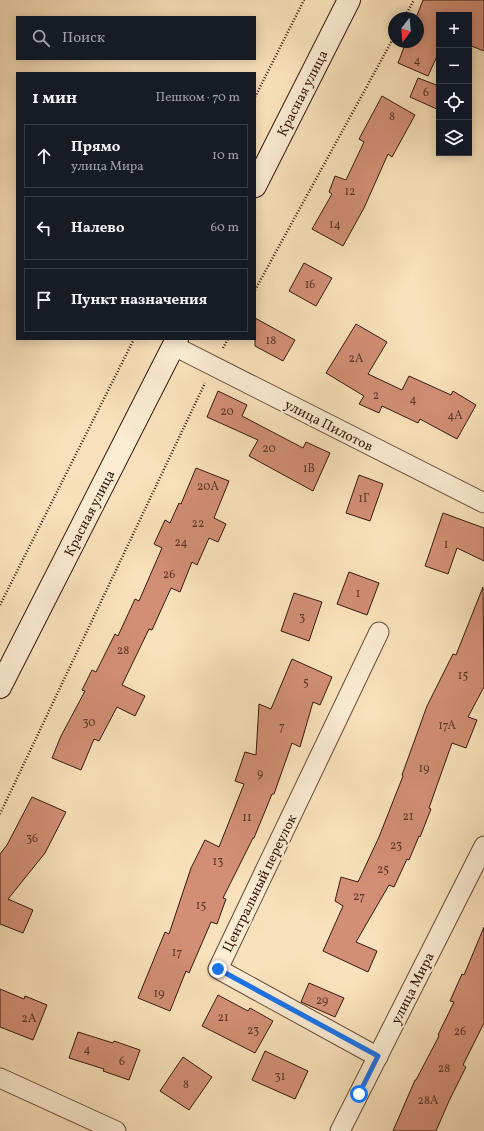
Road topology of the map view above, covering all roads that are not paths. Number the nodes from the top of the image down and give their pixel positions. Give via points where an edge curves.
1 (349, 0) edge
2 (256, 184) edge
3 (176, 342) edge
4 (484, 503) edge
5 (379, 632) dead end
6 (0, 687) edge
7 (484, 846) edge
8 (378, 1056) junction
9 (0, 1078) edge
10 (116, 1131) edge
11 (340, 1131) edge

1 - 2 main road, Красная улица
3 - 4 street, улица Пилотов via 213,366
3 - 6 main road, Красная улица
5 - 8 street, Центральный переулок via 218,969
7 - 8 street, улица Мира
8 - 11 street, улица Мира
9 - 10 street

